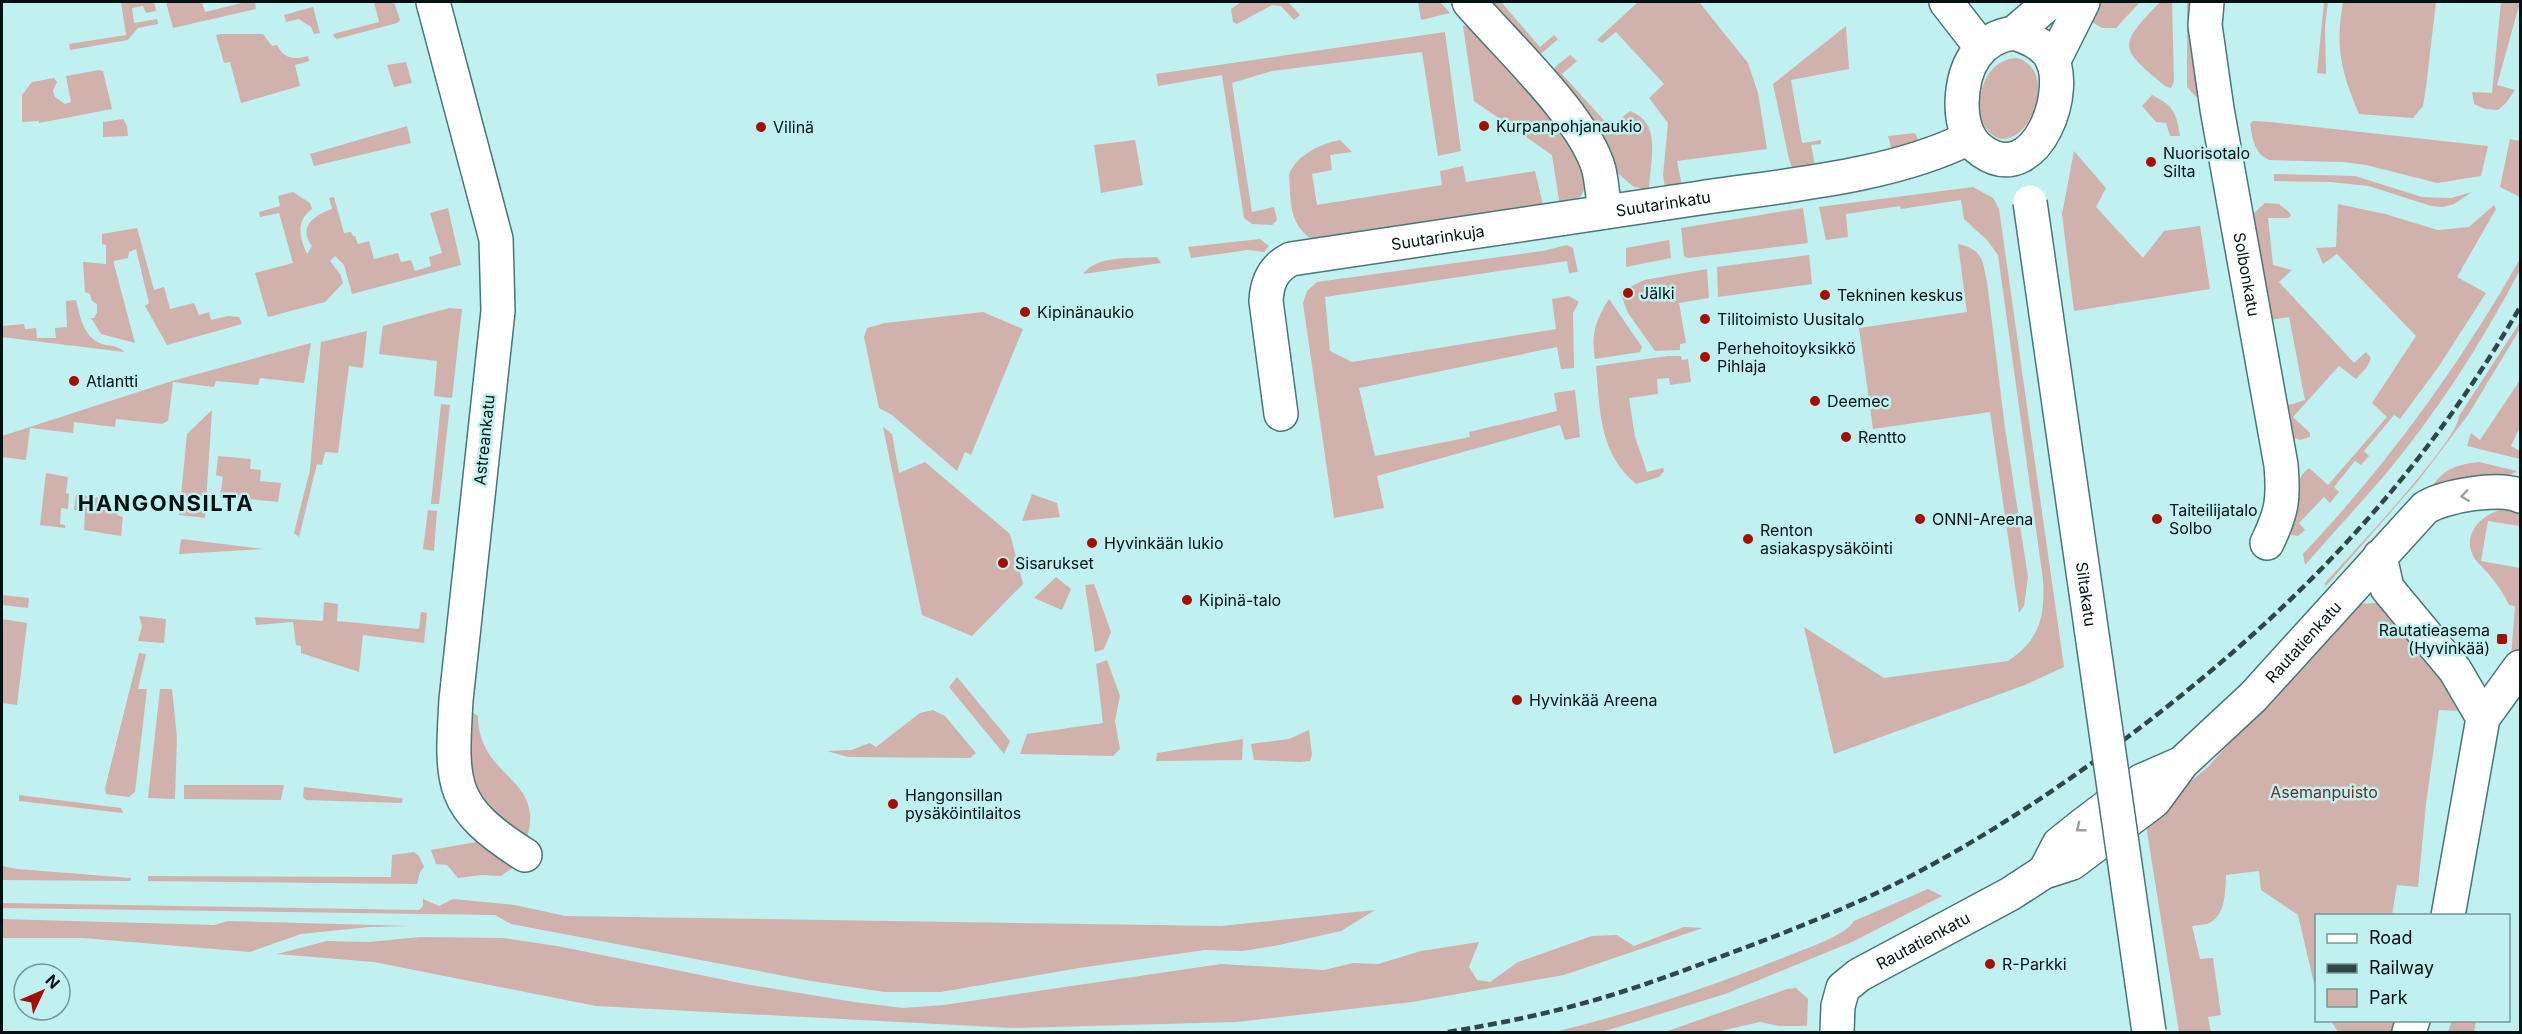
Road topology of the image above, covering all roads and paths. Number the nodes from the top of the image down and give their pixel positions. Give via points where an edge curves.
1 (433, 2) edge
2 (1468, 2) edge
3 (1946, 2) edge
4 (2050, 2) edge
5 (2083, 2) edge
6 (2207, 2) edge
7 (2014, 33) junction
8 (1981, 47) junction
9 (2053, 62) junction
10 (1969, 138) junction
11 (2024, 156) junction
12 (1605, 212) junction
13 (1281, 414) dead end
14 (2520, 496) edge
15 (2267, 543) dead end
16 (2380, 556) junction
17 (2387, 588) junction
18 (2347, 595) junction
19 (2520, 667) edge
20 (2483, 718) junction
21 (525, 855) dead end
22 (2448, 914) edge
23 (1837, 1032) edge
24 (2149, 1032) edge

1 - 21 street, Astreankatu via 496,239 497,268 498,311 457,690 456,781 464,802 477,819
2 - 12 street, Suutarinkatu via 1567,113 1587,143 1598,169
3 - 8 street
4 - 7 street
5 - 9 street
6 - 15 street, Solbonkatu via 2205,25 2217,109 2281,465 2280,517
7 - 8 street via 1993,38
7 - 9 street via 2039,45
8 - 10 street via 1972,59 1962,95 1962,118
9 - 11 street via 2053,108 2042,135
10 - 11 street via 1991,157 2008,160
10 - 12 street, Suutarinkatu via 1932,156 1896,166
11 - 24 street, Siltakatu, bridge
12 - 13 street, Suutarinkuja via 1291,259 1275,271 1267,286 1266,301
14 -> 16 street, Rautatienkatu via 2502,491 2433,502
16 - 17 street
16 - 18 street, Rautatienkatu
17 - 18 street, Rautatienkatu
17 - 20 street via 2455,670
18 - 23 street, Rautatienkatu via 2253,697 2182,763 2154,801 2072,862 2044,872 1859,975 1843,988
19 - 20 street
20 - 22 street

